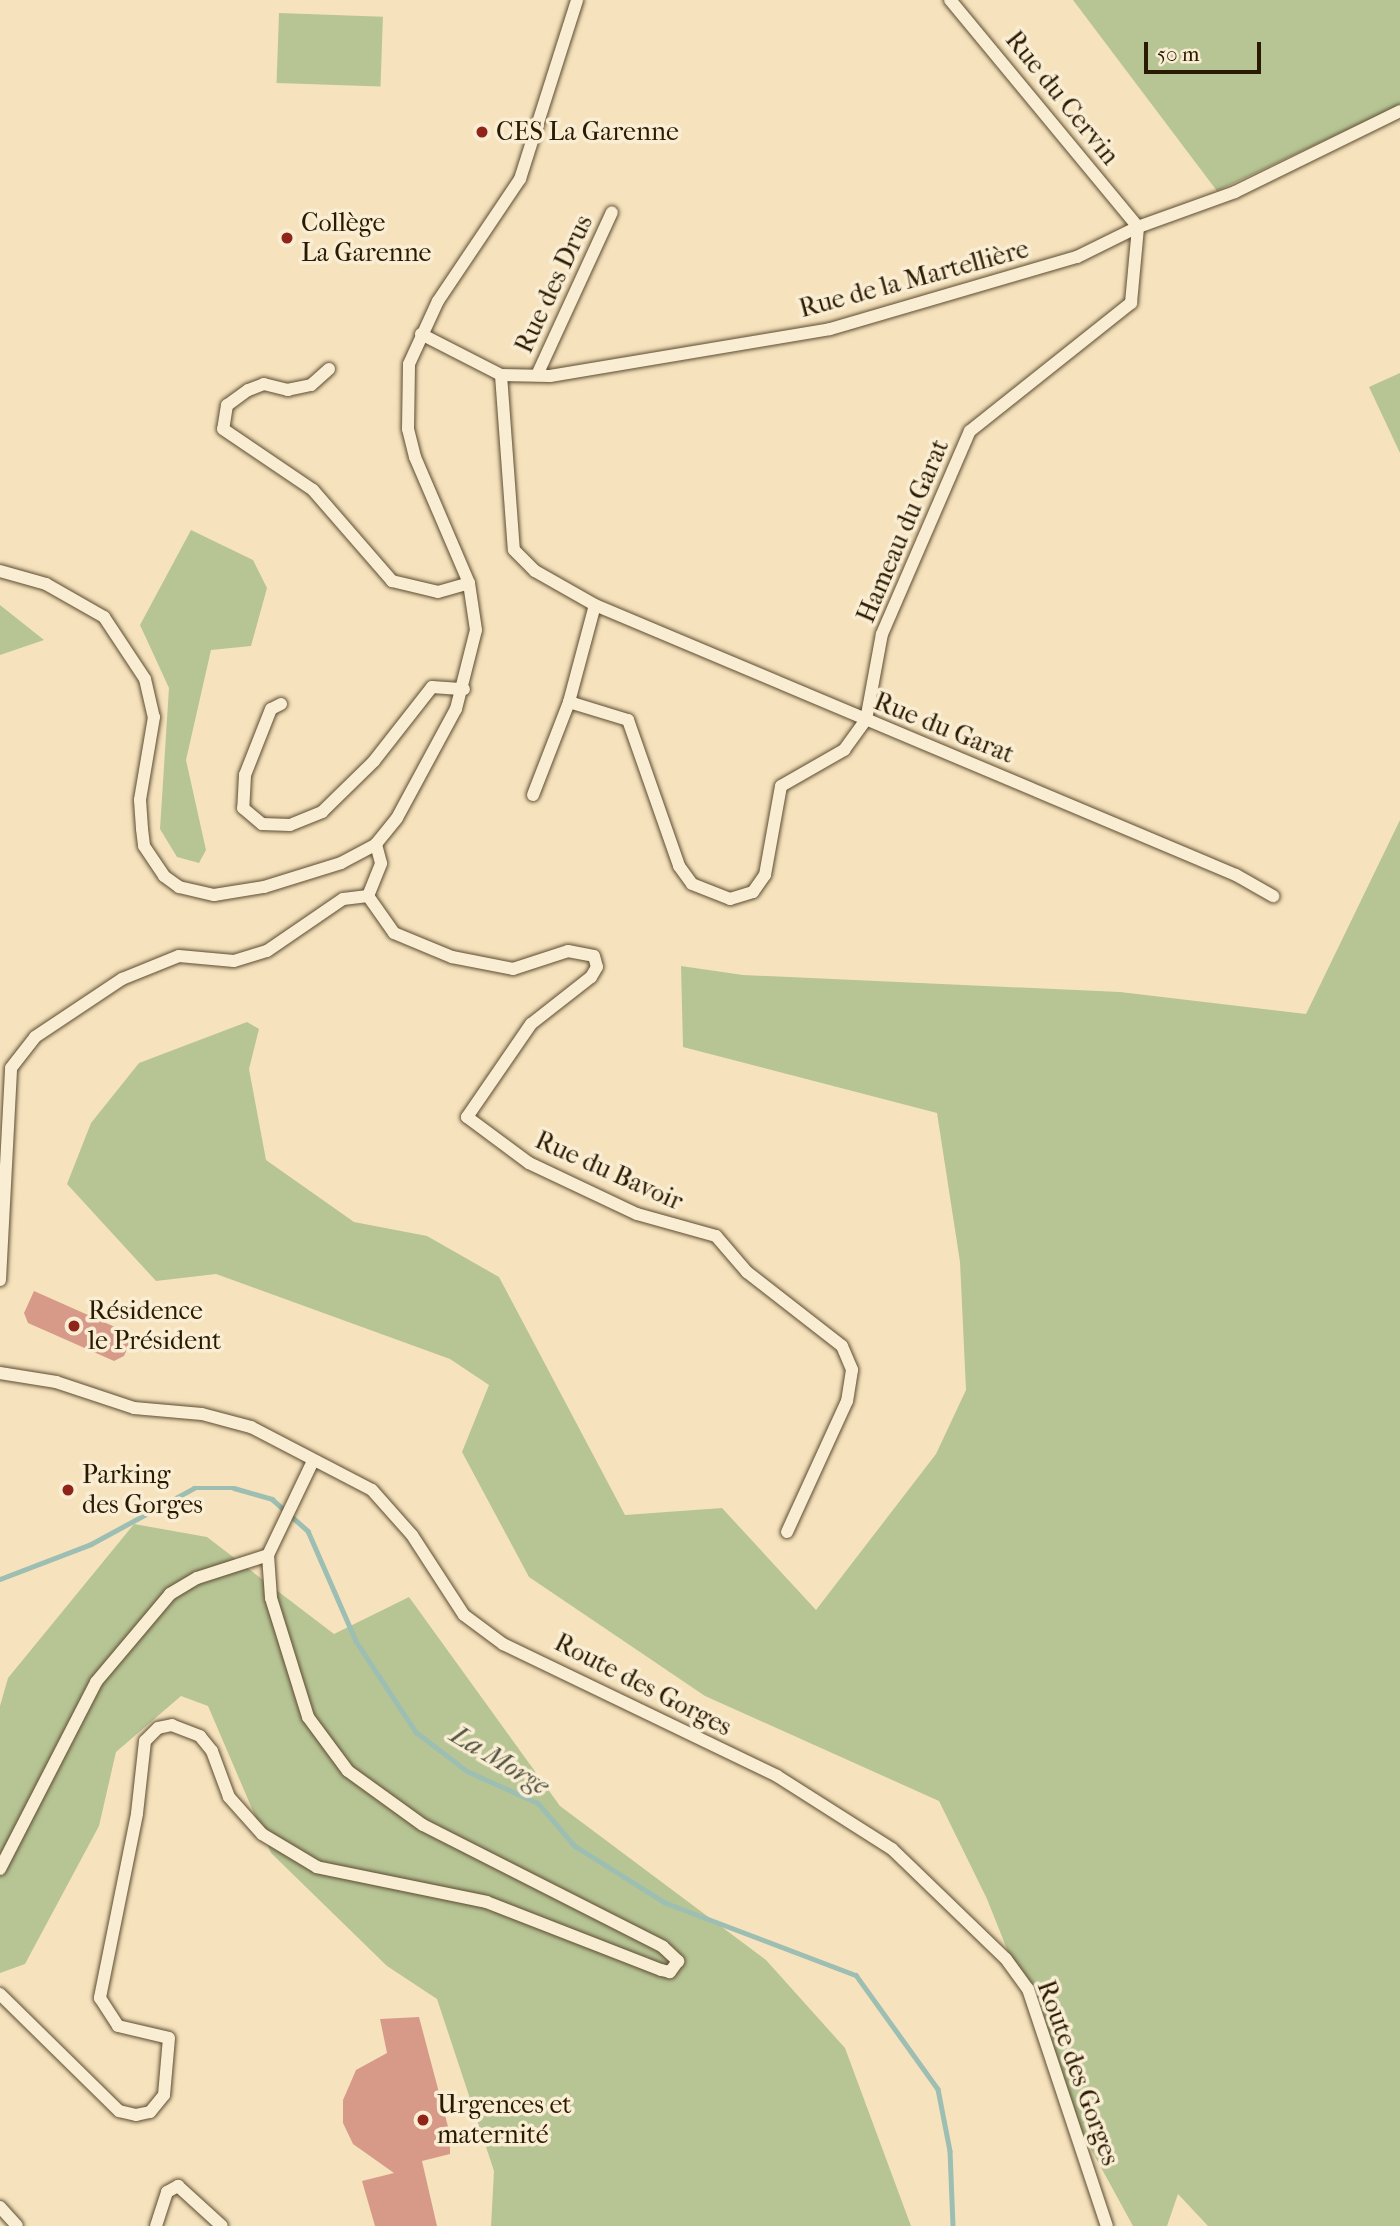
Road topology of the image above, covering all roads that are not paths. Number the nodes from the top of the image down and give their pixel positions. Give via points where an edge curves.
1 (577, 0) edge
2 (950, 0) edge
3 (1400, 111) edge
4 (612, 212) dead end
5 (1138, 226) junction
6 (421, 334) junction
7 (329, 369) dead end
8 (501, 375) junction
9 (537, 375) junction
10 (0, 571) edge
11 (469, 583) junction
12 (595, 605) junction
13 (464, 689) junction
14 (569, 702) junction
15 (281, 704) dead end
16 (866, 720) junction
17 (533, 795) dead end
18 (376, 844) junction
19 (1273, 896) dead end
20 (368, 897) junction
21 (0, 1280) edge
22 (0, 1373) edge
23 (313, 1461) junction
24 (786, 1532) dead end
25 (268, 1555) junction
26 (0, 1869) edge
27 (0, 1994) edge
28 (0, 2207) edge
29 (17, 2226) edge
30 (156, 2226) edge
31 (222, 2226) edge
32 (1107, 2226) edge

1 - 6 street via 520,179
2 - 5 street, Rue du Cervin
3 - 5 street, Rue de la Martellière via 1234,192
4 - 9 street, Rue des Drus
5 - 9 street, Rue de la Martellière via 1077,257 830,329
5 - 16 street, Hameau du Garat via 1131,303 970,431 882,635
6 - 8 street, Rue de la Martellière
6 - 11 street via 409,364 408,429
7 - 11 street via 311,385 288,390 264,384 248,390 227,405 223,429 313,491 392,582 438,592
8 - 9 street, Rue de la Martellière
8 - 12 street, Rue du Garat via 514,551 535,571
10 - 18 street via 80,600 104,617 140,669 154,717 140,800 144,846 164,876 179,887 214,895 264,887 341,863
11 - 13 street via 476,630
12 - 14 street
12 - 16 street, Rue du Garat
13 - 15 street via 432,687 374,761 322,812 290,825 262,824 243,808 245,775 271,709
13 - 18 street via 397,818
14 - 16 street via 628,720 679,866 692,884 730,899 752,892 765,875 781,786 844,750
14 - 17 street
16 - 19 street, Rue du Garat via 1236,875
18 - 20 street via 381,863
20 - 21 street via 343,899 267,951 234,961 179,956 122,979 34,1037 12,1068
20 - 24 street, Rue du Bavoir via 394,933 452,957 513,969 568,951 594,956 597,967 591,977 531,1024 467,1117 529,1163 637,1214 716,1236 747,1272 842,1346 852,1370 847,1401
22 - 23 street, Route des Gorges via 56,1382 134,1408 202,1414 251,1427
23 - 25 street
23 - 32 street, Route des Gorges via 372,1490 412,1535 464,1615 503,1644 778,1776 892,1849 961,1914 1028,1989
25 - 26 street via 197,1578 170,1594 96,1682
25 - 27 street via 271,1598 308,1717 348,1771 423,1825 663,1947 678,1961 676,1968 660,1970 487,1902 345,1875 289,1854 229,1797 212,1751 200,1736 172,1725 145,1741 137,1814 100,1998 118,2026 169,2038 164,2095 150,2112 119,2111
28 - 29 street
30 - 31 street via 167,2192 178,2186

